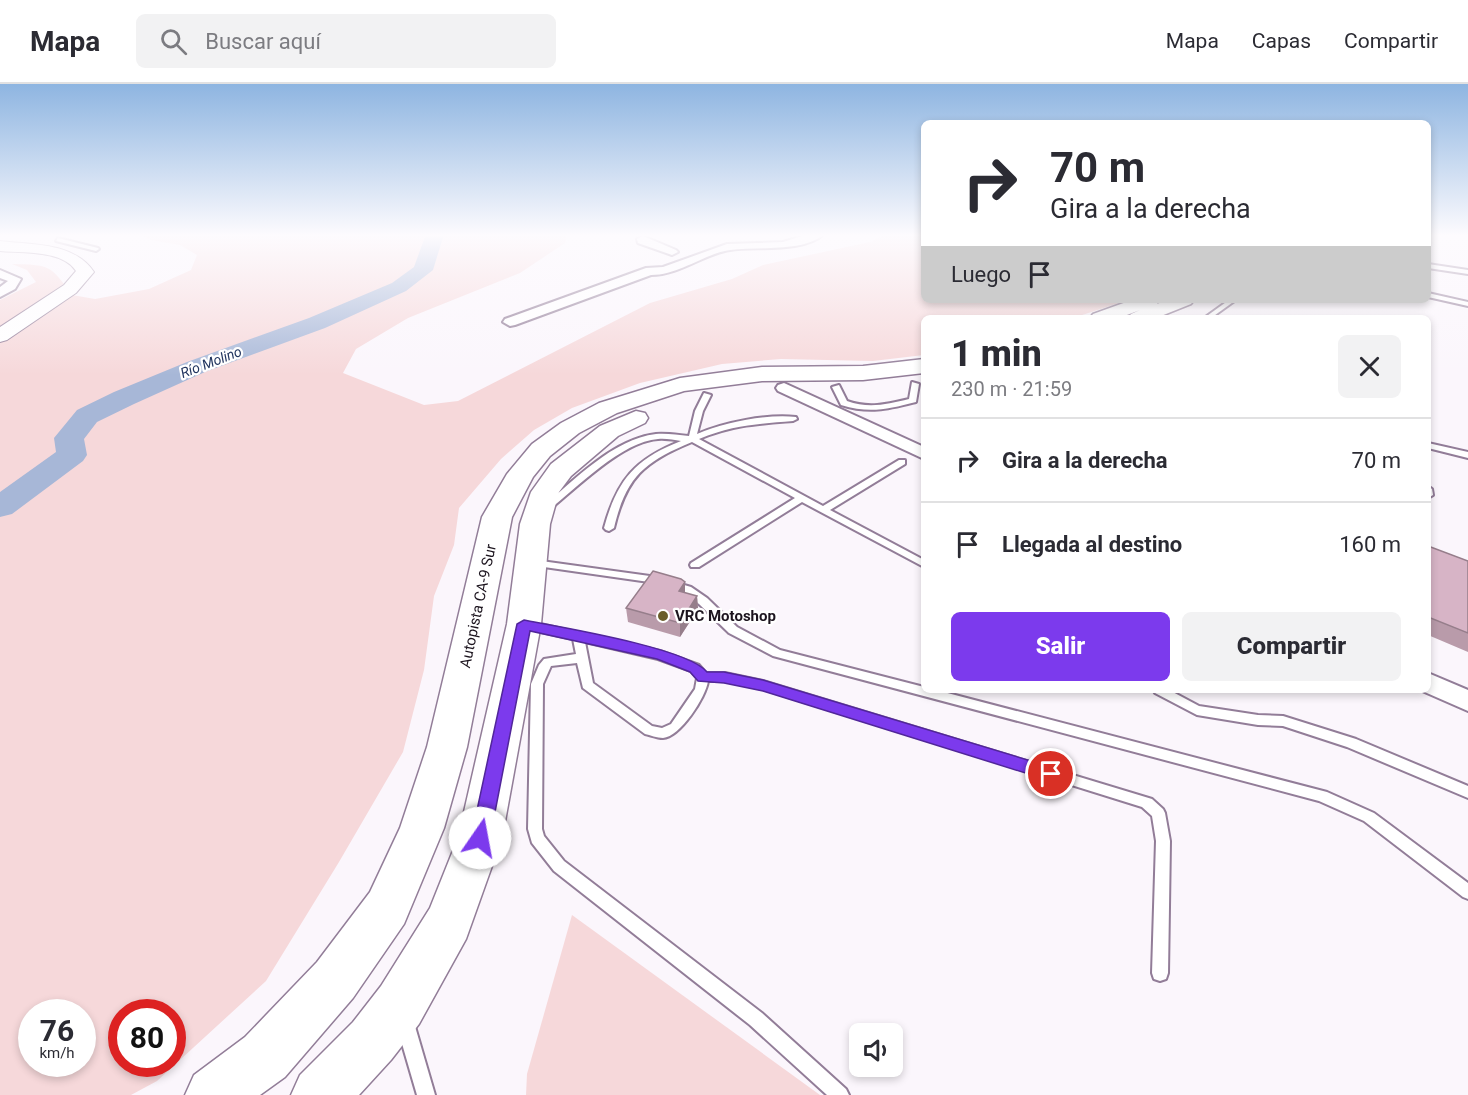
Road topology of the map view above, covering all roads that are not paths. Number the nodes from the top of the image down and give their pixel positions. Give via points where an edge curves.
1 (14, 281) edge
2 (77, 281) edge
3 (622, 281) edge
4 (0, 292) edge
5 (1431, 296) edge
6 (1141, 303) edge
7 (1176, 303) edge
8 (1229, 303) edge
9 (1468, 304) edge
10 (1108, 315) edge
11 (1146, 315) edge
12 (1211, 315) edge
13 (510, 322) dead end
14 (0, 336) edge
15 (921, 378) edge
16 (707, 395) junction
17 (788, 403) junction
18 (692, 439) junction
19 (1431, 446) edge
20 (921, 453) edge
21 (1468, 455) edge
22 (902, 462) dead end
23 (802, 498) junction
24 (824, 510) junction
25 (539, 513) junction
26 (609, 528) dead end
27 (921, 562) edge
28 (531, 563) junction
29 (695, 565) dead end
30 (524, 624) junction
31 (578, 636) junction
32 (580, 658) junction
33 (703, 677) junction
34 (1431, 684) edge
35 (921, 691) edge
36 (929, 693) edge
37 (1166, 693) edge
38 (1468, 700) edge
39 (1468, 792) edge
40 (1468, 892) edge
41 (1160, 974) dead end
42 (400, 1005) junction
43 (214, 1095) edge
44 (320, 1095) edge
45 (426, 1095) edge
46 (840, 1095) edge

1 - 4 street
2 - 14 main road
3 - 13 street
5 - 9 lane
6 - 10 highway
7 - 11 highway
8 - 12 lane
15 - 17 highway, Autopista CA-9 Sur via 836,387
15 - 43 highway, Autopista CA-9 Sur via 864,373 762,374 680,385 608,408 570,428 541,450 521,474 497,517 447,747 422,828 387,908 335,980 265,1057
16 - 17 highway, Autopista CA-9 Sur via 758,388
16 - 18 lane
16 - 25 highway, Autopista CA-9 Sur via 653,410 609,430 561,470 545,492
17 - 18 lane via 747,422
17 - 20 street
18 - 23 lane
18 - 25 lane via 658,436 639,440 606,459
18 - 26 lane via 644,461 627,478 614,504
19 - 21 lane
22 - 24 lane
23 - 24 lane
23 - 29 lane
24 - 27 lane
25 - 28 highway, Autopista CA-9 Sur
28 - 30 highway, Autopista CA-9 Sur
28 - 35 lane via 657,580 687,589 734,630 777,653
30 - 31 lane
30 - 42 highway, Autopista CA-9 Sur via 480,838 449,922
31 - 32 lane
31 - 33 lane via 660,654 695,668
32 - 33 lane via 586,685 648,730 663,733 675,727 701,690
32 - 46 lane via 548,662 537,684 537,838 559,866 756,1018
33 - 41 lane via 724,677 763,686 1147,803 1158,813 1164,841
34 - 38 street
36 - 40 lane via 1322,796 1369,817
37 - 39 lane via 1197,710 1283,721 1351,743
42 - 44 highway, Autopista CA-9 Sur
42 - 45 lane

